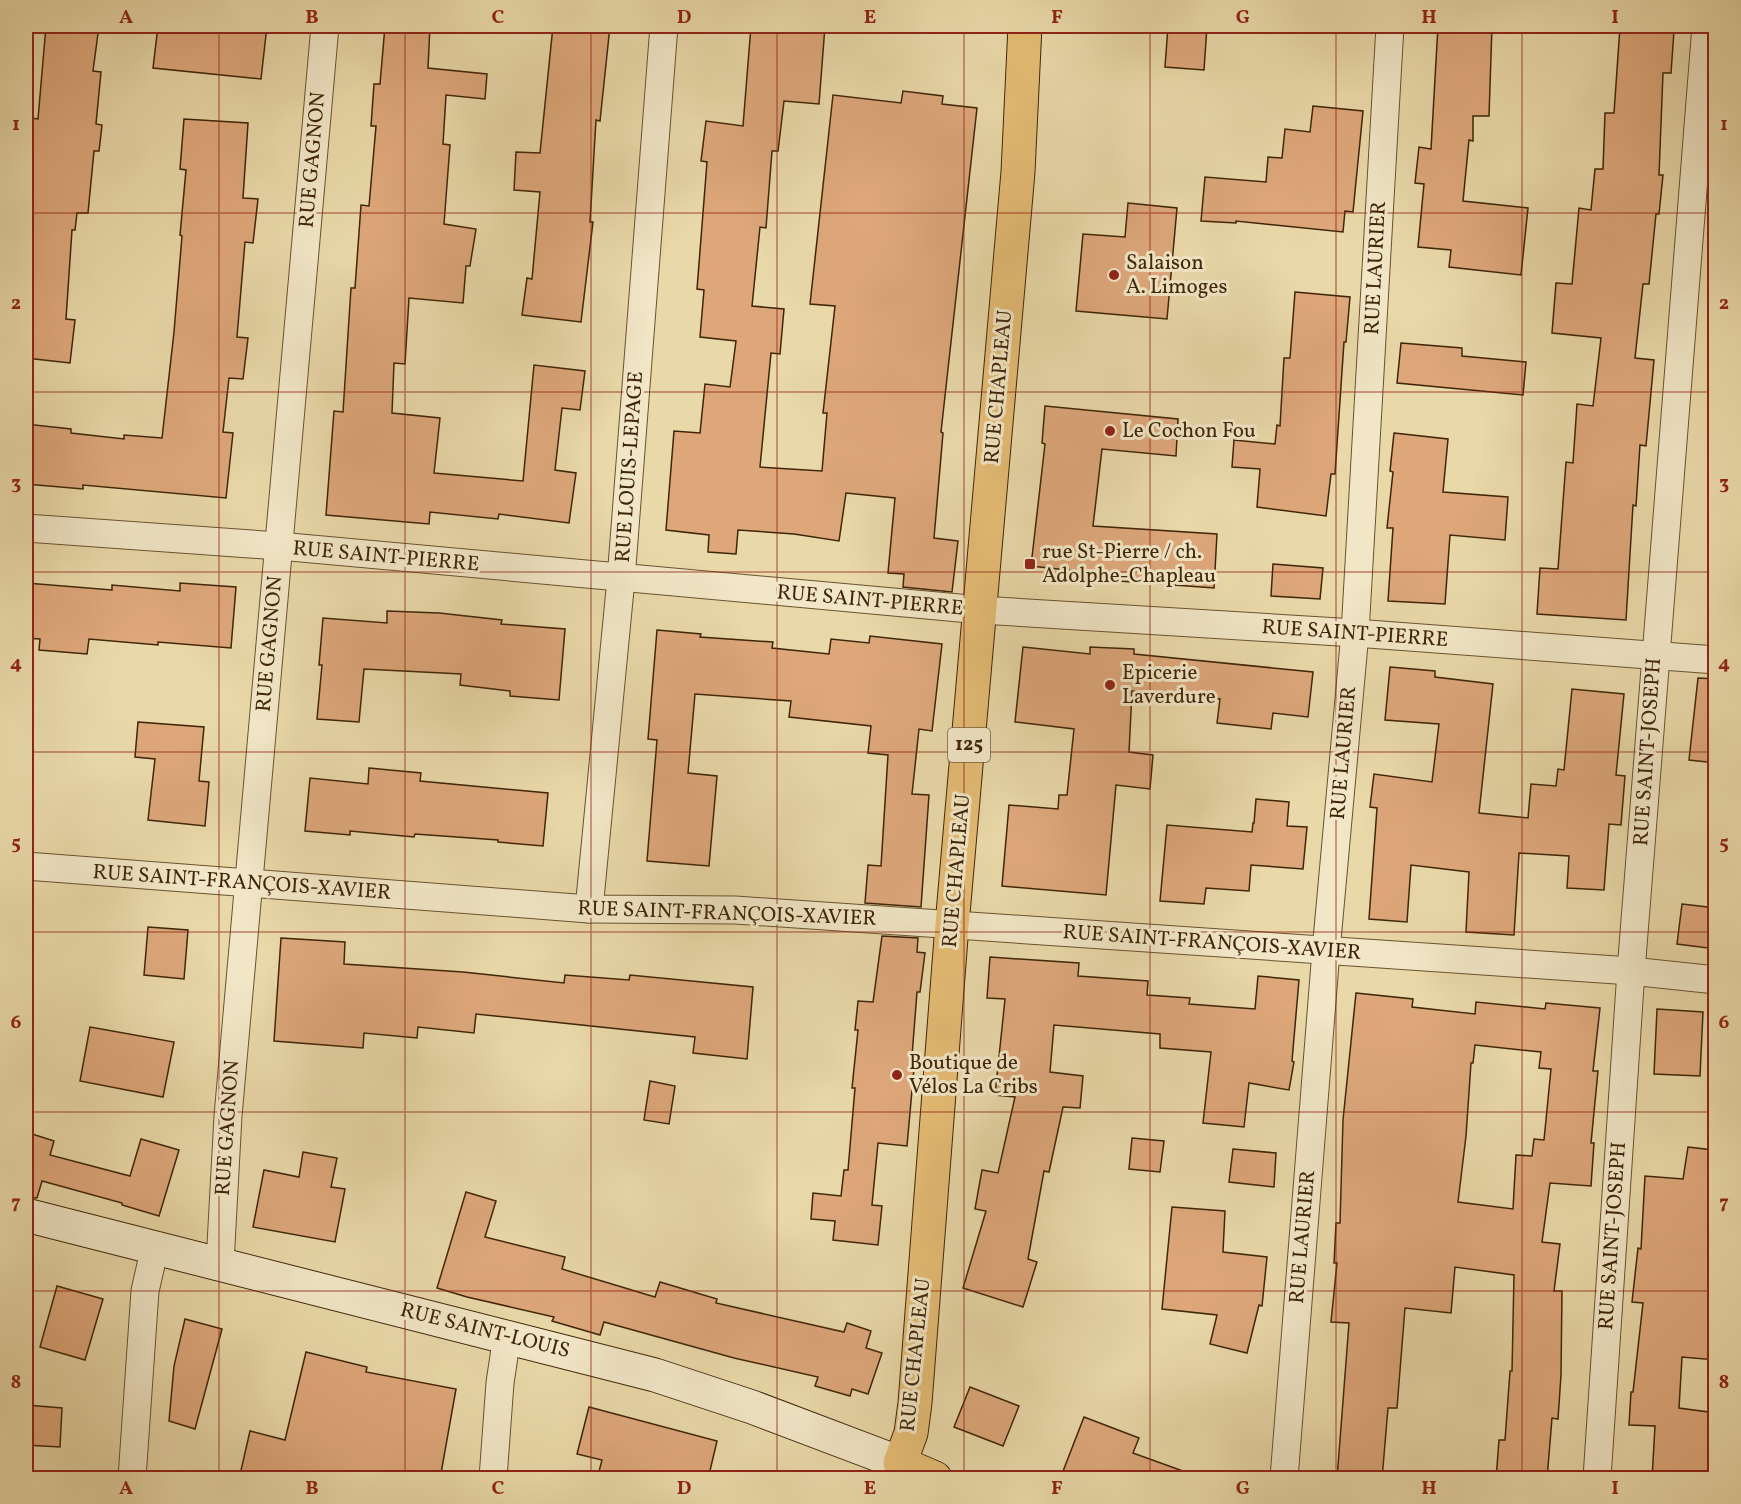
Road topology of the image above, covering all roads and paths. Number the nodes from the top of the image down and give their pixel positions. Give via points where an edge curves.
1 (325, 26) edge
2 (664, 26) edge
3 (1025, 26) edge
4 (1390, 26) edge
5 (1706, 26) edge
6 (26, 528) edge
7 (279, 546) junction
8 (621, 579) junction
9 (981, 610) junction
10 (1355, 633) junction
11 (1655, 655) junction
12 (1716, 660) edge
13 (26, 866) edge
14 (249, 884) junction
15 (589, 909) junction
16 (952, 926) junction
17 (1326, 951) junction
18 (1631, 971) junction
19 (1716, 980) edge
20 (26, 1215) edge
21 (155, 1247) junction
22 (220, 1263) junction
23 (507, 1336) junction
24 (900, 1463) junction
25 (132, 1479) edge
26 (493, 1479) edge
27 (935, 1479) edge
28 (1284, 1479) edge
29 (1597, 1479) edge

1 - 7 street, RUE GAGNON
2 - 8 street, RUE LOUIS-LEPAGE
3 - 9 main road, RUE CHAPLEAU / 125 via 1018,172
4 - 10 street, RUE LAURIER
5 - 11 street, RUE SAINT-JOSEPH
6 - 7 street, RUE SAINT-PIERRE
7 - 8 street, RUE SAINT-PIERRE
7 - 14 street, RUE GAGNON
8 - 9 street, RUE SAINT-PIERRE
8 - 15 street, RUE LOUIS-LEPAGE
9 - 10 street, RUE SAINT-PIERRE
9 - 16 main road, RUE CHAPLEAU / 125
10 - 11 street, RUE SAINT-PIERRE
10 - 17 street, RUE LAURIER
11 - 12 street, RUE SAINT-PIERRE
11 - 18 street, RUE SAINT-JOSEPH
13 - 14 street, RUE SAINT-FRANÇOIS-XAVIER
14 - 15 street, RUE SAINT-FRANÇOIS-XAVIER
14 - 22 street, RUE GAGNON via 228,1116
15 - 16 street, RUE SAINT-FRANÇOIS-XAVIER via 735,910
16 - 17 street, RUE SAINT-FRANÇOIS-XAVIER
16 - 24 main road, RUE CHAPLEAU / 125 via 915,1403 911,1432
17 - 18 street, RUE SAINT-FRANÇOIS-XAVIER
17 - 28 street, RUE LAURIER
18 - 19 street, RUE SAINT-FRANÇOIS-XAVIER
18 - 29 street, RUE SAINT-JOSEPH
20 - 21 main road, RUE SAINT-LOUIS
21 - 22 main road, RUE SAINT-LOUIS
21 - 25 street via 146,1291
22 - 23 main road, RUE SAINT-LOUIS
23 - 24 main road, RUE SAINT-LOUIS via 688,1385
23 - 26 street
24 - 27 main road, RUE SAINT-LOUIS

